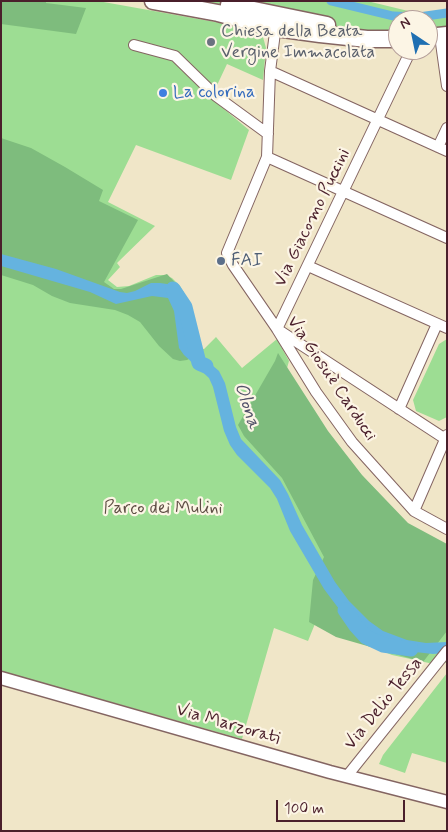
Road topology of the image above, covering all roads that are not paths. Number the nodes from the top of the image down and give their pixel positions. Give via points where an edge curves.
1 (153, 1) edge
2 (208, 1) edge
3 (277, 21) junction
4 (438, 36) edge
5 (388, 37) edge
6 (134, 45) dead end
7 (406, 60) edge
8 (270, 71) junction
9 (447, 86) edge
10 (377, 120) junction
11 (447, 128) edge
12 (268, 134) junction
13 (442, 149) edge
14 (267, 157) junction
15 (344, 191) junction
16 (447, 238) edge
17 (308, 266) junction
18 (437, 324) junction
19 (447, 328) edge
20 (277, 329) junction
21 (398, 409) junction
22 (446, 438) edge
23 (414, 511) junction
24 (447, 529) edge
25 (447, 651) edge
26 (1, 678) edge
27 (347, 776) junction
28 (447, 802) edge

1 - 3 main road
2 - 3 main road
3 - 5 main road
3 - 8 street
4 - 9 street
6 - 12 street via 175,56 216,96
7 - 10 street, Via Giacomo Puccini
8 - 10 street
8 - 12 street
10 - 13 street
10 - 15 street, Via Giacomo Puccini
11 - 13 street
12 - 14 street
14 - 15 street
14 - 20 street, Via Giosuè Carducci via 227,253
15 - 16 street
15 - 17 street, Via Giacomo Puccini
17 - 18 street
17 - 20 street, Via Giacomo Puccini
18 - 19 street
18 - 21 street
20 - 21 street
20 - 23 street, Via Giosuè Carducci via 352,442
21 - 22 street
22 - 23 street
23 - 24 street, Via Giosuè Carducci
25 - 27 street, Via Delio Tessa
26 - 27 street, Via Marzorati
27 - 28 street, Via Marzorati

